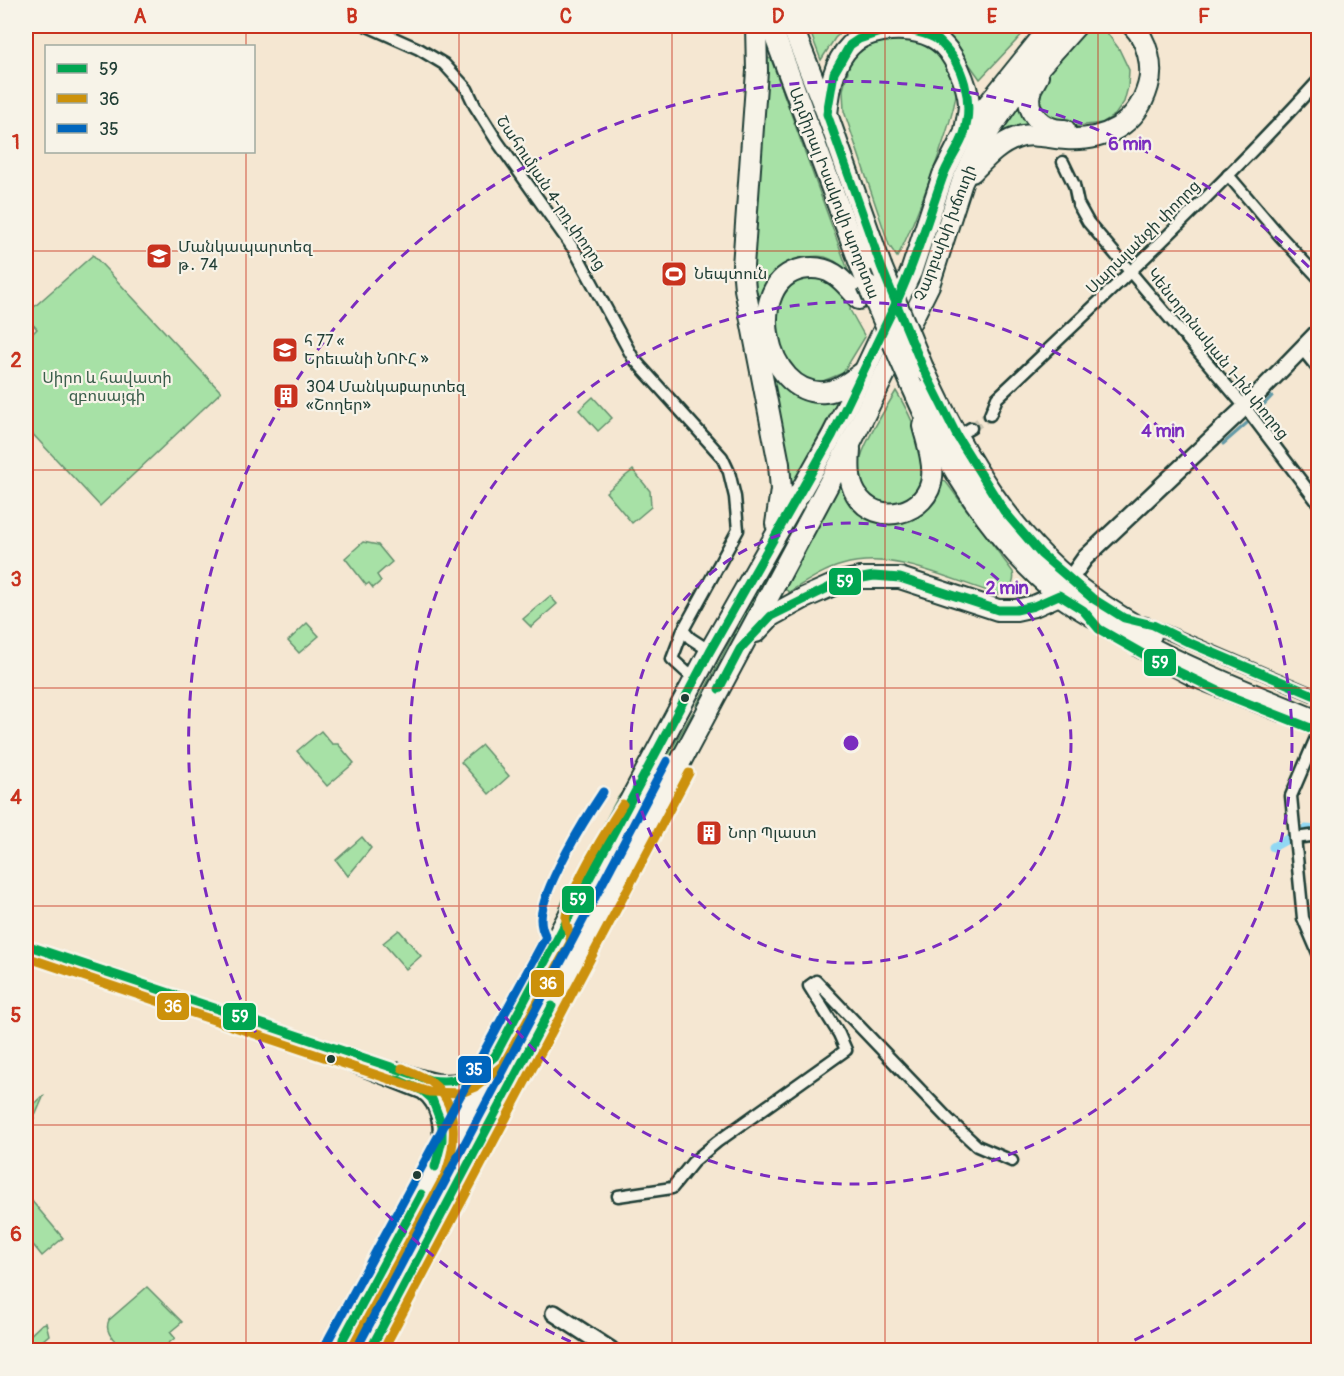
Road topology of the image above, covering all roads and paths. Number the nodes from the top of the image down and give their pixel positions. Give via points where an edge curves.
1 (367, 26) edge
2 (756, 26) edge
3 (771, 26) edge
4 (792, 26) edge
5 (862, 26) edge
6 (1051, 26) edge
7 (1076, 26) edge
8 (1124, 26) edge
9 (1133, 26) edge
10 (1051, 53) junction
11 (1318, 81) edge
12 (824, 108) junction
13 (964, 134) junction
14 (1063, 162) dead end
15 (1228, 175) junction
16 (962, 182) junction
17 (1131, 272) junction
18 (1318, 277) edge
19 (863, 292) junction
20 (1318, 333) edge
21 (1302, 349) junction
22 (1318, 369) edge
23 (864, 372) junction
24 (914, 390) junction
25 (1245, 407) junction
26 (990, 415) tunnel mouth
27 (832, 436) junction
28 (850, 444) junction
29 (1318, 503) edge
30 (772, 538) junction
31 (1064, 587) junction
32 (1083, 610) junction
33 (1124, 618) junction
34 (683, 630) junction
35 (740, 649) junction
36 (710, 651) junction
37 (695, 680) junction
38 (1318, 697) edge
39 (1318, 708) edge
40 (1318, 721) edge
41 (1318, 732) edge
42 (621, 820) junction
43 (1318, 835) edge
44 (1294, 838) junction
45 (621, 873) junction
46 (26, 945) edge
47 (26, 951) edge
48 (1318, 953) edge
49 (495, 1056) junction
50 (1012, 1161) dead end
51 (435, 1167) junction
52 (618, 1196) dead end
53 (554, 1313) dead end
54 (340, 1347) edge
55 (370, 1350) edge
56 (611, 1350) edge

1 - 34 street, Շահումյան 4-րդ փողոց via 444,64 467,89 497,141 575,251 633,358 723,457 735,497 738,530
2 - 30 highway via 757,71 743,266 779,464 781,490
3 - 19 highway, Ադմիրալ Իսակովի պողոտա
4 - 12 highway, Ադմիրալ Իսակովի պողոտա
5 - 12 highway via 838,44 832,55
6 - 13 highway, Չարբախի խճուղի
7 - 10 highway, Չարբախի խճուղի
8 - 10 highway via 1138,45 1142,61 1140,89 1121,118 1101,127 1058,131 1032,113 1031,89
9 - 16 highway via 1149,56 1149,83 1134,115 1114,131 1095,137 1015,138 995,150
10 - 16 highway, Չարբախի խճուղի via 996,119
11 - 15 street, Սարալանջի փողոց
12 - 13 highway via 834,73 850,45 880,32 905,29 938,40 953,59 966,84 969,106
12 - 31 highway, Ադմիրալ Իսակովի պողոտա, bridge via 922,368 964,432 1004,511
13 - 23 highway, Չարբախի խճուղի via 944,175 911,272
14 - 17 street, Կենտրոնական 1-ին փողոց via 1088,222
15 - 17 street, Սարալանջի փողոց
15 - 18 street
16 - 28 highway, Չարբախի խճուղի via 929,285
17 - 25 street, Կենտրոնական 1-ին փողոց
17 - 26 street, Սարալանջի փողոց via 997,398
19 - 23 highway, Ադմիրալ Իսակովի պողոտա via 831,271 794,271 776,285 767,323 776,363 790,380 808,390 825,392 840,388
19 - 24 highway, Ադմիրալ Իսակովի պողոտա, bridge via 888,331
20 - 21 main road
21 - 22 street
21 - 25 main road
23 - 27 highway, Չարբախի խճուղի
24 - 28 highway via 933,474 929,490 917,505 894,514 877,511 863,502 852,483 848,464
24 - 31 highway, Ադմիրալ Իսակովի պողոտա via 933,432 983,512 1026,566
25 - 29 street, Կենտրոնական 1-ին փողոց
25 - 31 main road via 1085,558
27 - 28 highway
27 - 30 highway, Չարբախի խճուղի
28 - 35 highway, Չարբախի խճուղի
30 - 36 highway, Չարբախի խճուղի
31 - 32 highway, Ադմիրալ Իսակովի պողոտա
31 - 33 highway, Ադմիրալ Իսակովի պողոտա via 1092,598
31 - 35 highway via 1034,606 998,610 900,578 860,578 840,582 771,616
32 - 40 highway, Ադմիրալ Իսակովի պողոտա via 1215,679
32 - 41 street via 1100,629 1182,675
33 - 38 street via 1153,625
33 - 39 highway, Ադմիրալ Իսակովի պողոտա via 1212,666
34 - 36 street
34 - 37 street, Շահումյան 4-րդ փողոց via 672,658
35 - 45 highway
36 - 37 highway, Չարբախի խճուղի
37 - 42 highway, Չարբախի խճուղի
41 - 44 street via 1291,796
42 - 45 highway via 638,828 621,861
42 - 49 highway, Չարբախի խճուղի
43 - 44 street
44 - 48 street via 1303,918
45 - 55 highway
46 - 49 main road via 430,1080 459,1082
47 - 51 main road via 339,1058 423,1091 432,1099 442,1125
49 - 51 highway, Չարբախի խճուղի
50 - 52 street via 977,1146 816,981 809,986 846,1050 717,1142 693,1162 672,1188
51 - 54 highway, Չարբախի խճուղի
53 - 56 main road

